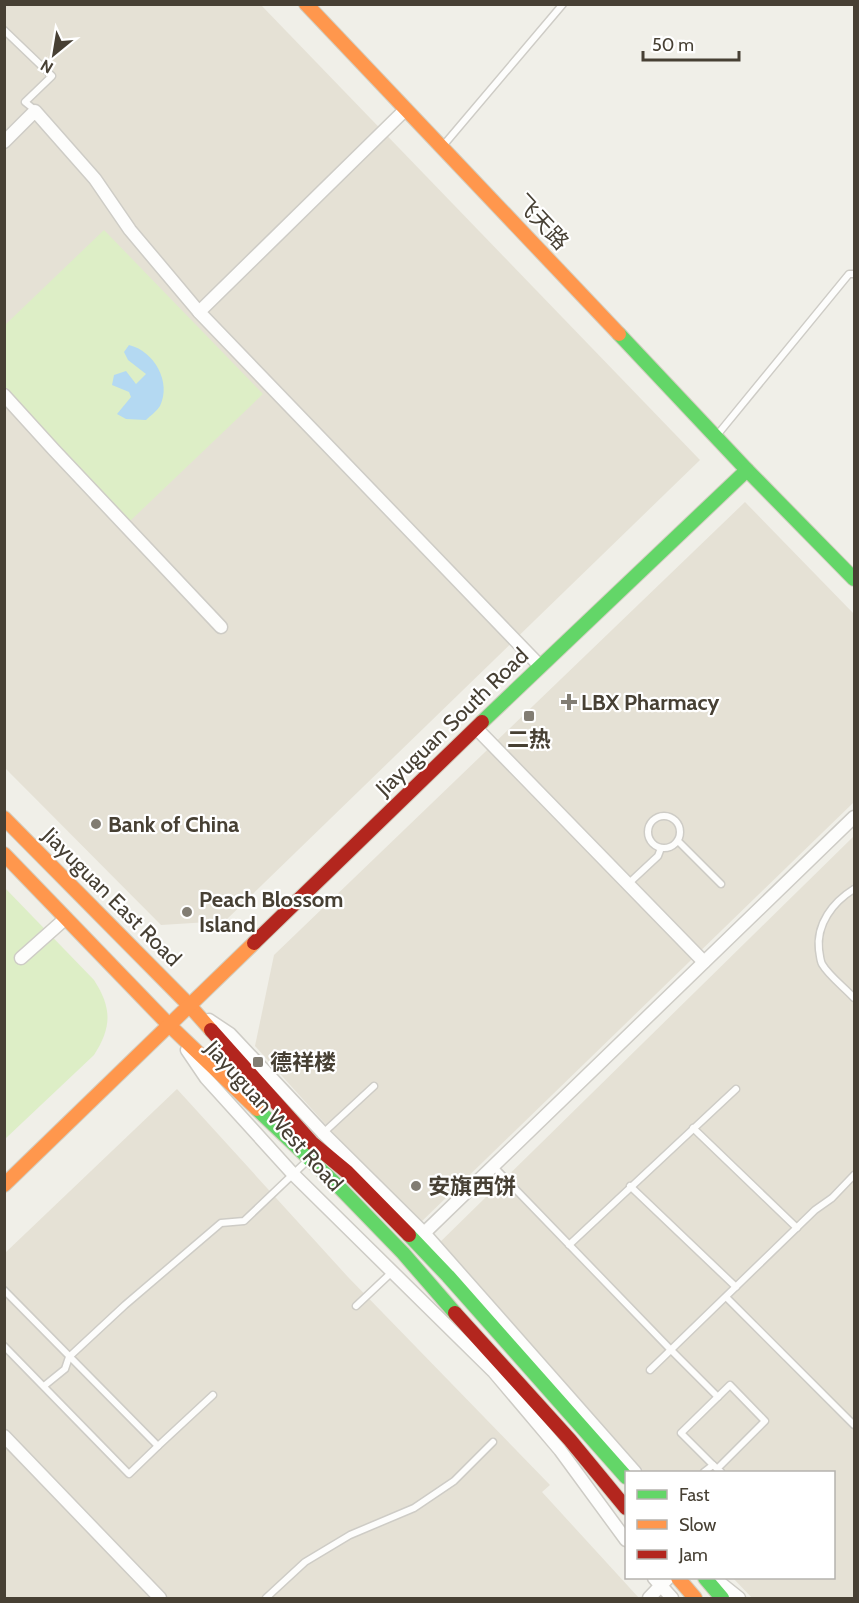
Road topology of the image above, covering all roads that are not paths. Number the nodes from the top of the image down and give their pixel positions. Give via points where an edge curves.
1 (306, 4) edge
2 (563, 4) edge
3 (4, 30) edge
4 (406, 109) junction
5 (35, 111) junction
6 (4, 142) edge
7 (442, 147) junction
8 (855, 274) edge
9 (199, 312) junction
10 (4, 395) edge
11 (716, 437) junction
12 (747, 470) junction
13 (855, 579) edge
14 (221, 627) dead end
15 (540, 666) junction
16 (476, 728) junction
17 (855, 817) edge
18 (4, 818) edge
19 (678, 841) junction
20 (661, 848) junction
21 (4, 854) edge
22 (628, 884) junction
23 (721, 884) dead end
24 (855, 889) edge
25 (66, 918) junction
26 (21, 958) dead end
27 (704, 962) junction
28 (855, 998) edge
29 (189, 1005) junction
30 (169, 1025) junction
31 (374, 1086) dead end
32 (736, 1089) dead end
33 (693, 1128) junction
34 (323, 1133) junction
35 (312, 1143) junction
36 (309, 1160) junction
37 (493, 1166) junction
38 (293, 1174) junction
39 (855, 1175) edge
40 (4, 1185) edge
41 (630, 1186) junction
42 (797, 1227) junction
43 (420, 1237) junction
44 (569, 1245) junction
45 (403, 1253) junction
46 (393, 1271) junction
47 (736, 1287) junction
48 (4, 1290) edge
49 (726, 1297) junction
50 (356, 1306) dead end
51 (4, 1346) edge
52 (671, 1350) junction
53 (69, 1357) junction
54 (650, 1370) dead end
55 (44, 1386) junction
56 (213, 1395) dead end
57 (718, 1397) junction
58 (855, 1425) edge
59 (4, 1436) edge
60 (493, 1442) dead end
61 (158, 1446) junction
62 (717, 1469) edge
63 (633, 1471) edge
64 (625, 1475) edge
65 (625, 1506) edge
66 (625, 1537) edge
67 (679, 1579) edge
68 (706, 1579) edge
69 (715, 1579) edge
70 (661, 1580) edge
71 (159, 1599) edge
72 (266, 1599) edge
73 (649, 1599) edge
74 (672, 1599) edge
75 (695, 1599) edge
76 (722, 1599) edge
77 (739, 1599) edge

1 - 4 main road, 飞天路
2 - 7 lane
3 - 5 lane via 52,76 26,102
4 - 7 main road, 飞天路
4 - 9 street
5 - 6 street
5 - 9 street via 95,179 130,230
7 - 11 main road, 飞天路
8 - 11 lane via 849,274
9 - 15 street
10 - 14 street
11 - 12 main road, 飞天路
12 - 13 main road, 飞天路
12 - 15 main road, Jiayuguan South Road
15 - 16 main road, Jiayuguan South Road
16 - 22 street
16 - 29 main road, Jiayuguan South Road
17 - 27 street
18 - 29 main road, Jiayuguan East Road
19 - 20 lane
19 - 20 lane via 678,822 661,816 648,829 651,841
19 - 23 lane
20 - 22 lane via 658,856
21 - 25 main road, Jiayuguan East Road
22 - 27 street
24 - 28 lane via 830,910 819,945 821,963
25 - 26 street
25 - 30 main road, Jiayuguan East Road
27 - 37 street
29 - 30 main road, Jiayuguan South Road
29 - 34 street via 230,1034
29 - 35 main road, Jiayuguan West Road
30 - 36 main road, Jiayuguan West Road
30 - 38 street, Jiayuguan West Road via 206,1078
30 - 40 main road, Jiayuguan South Road
31 - 34 lane
32 - 33 lane
33 - 41 lane
33 - 42 lane
34 - 35 lane
34 - 43 street
35 - 43 main road, Jiayuguan West Road
36 - 38 lane
36 - 45 main road, Jiayuguan West Road
37 - 43 street
37 - 44 lane
38 - 46 street, Jiayuguan West Road
38 - 53 lane via 244,1221 221,1223
39 - 42 lane
41 - 44 lane
41 - 47 lane
42 - 47 lane
43 - 45 street
43 - 63 street
43 - 64 main road, Jiayuguan West Road
44 - 52 lane
45 - 65 main road, Jiayuguan West Road
46 - 50 lane
46 - 66 street, Jiayuguan West Road via 494,1372 560,1450
47 - 49 lane
48 - 53 lane
49 - 52 lane
49 - 58 lane
51 - 55 lane
52 - 54 lane
52 - 57 lane
53 - 55 lane via 65,1369
53 - 61 lane
55 - 61 lane via 129,1474
56 - 61 lane
57 - 62 lane via 681,1433
57 - 62 lane via 730,1385 765,1421
59 - 71 street
60 - 72 lane via 446,1486 414,1508 350,1535 305,1562
67 - 75 main road
68 - 76 main road
69 - 77 street
70 - 73 street
70 - 74 street

